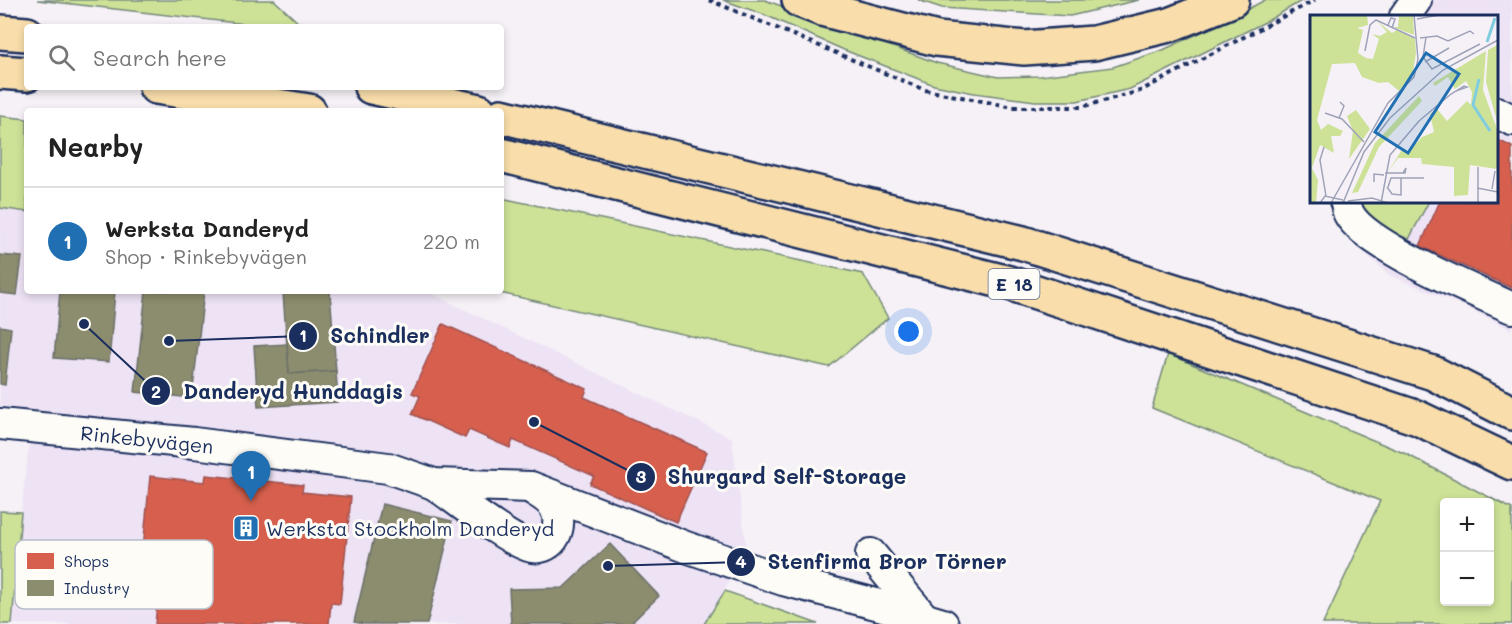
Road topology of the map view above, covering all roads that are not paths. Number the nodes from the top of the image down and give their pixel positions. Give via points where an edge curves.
1 (799, 0) edge
2 (1232, 0) edge
3 (1416, 0) edge
4 (1406, 15) edge
5 (0, 32) edge
6 (24, 34) edge
7 (0, 72) edge
8 (24, 74) edge
9 (175, 90) edge
10 (385, 90) edge
11 (290, 108) edge
12 (466, 108) edge
13 (1497, 112) edge
14 (504, 117) edge
15 (1512, 120) edge
16 (504, 155) edge
17 (1345, 202) edge
18 (1512, 308) edge
19 (1512, 413) edge
20 (0, 424) edge
21 (1512, 463) edge
22 (434, 484) junction
23 (531, 488) junction
24 (872, 554) dead end
25 (934, 621) edge

1 - 2 main road via 937,39 1024,48 1094,43 1169,25
3 - 4 street
5 - 6 main road
7 - 8 main road
9 - 11 main road
10 - 12 main road
13 - 15 street
14 - 19 main road, E 18 via 1023,243 1433,373
16 - 21 main road, E 18 via 1009,283 1418,418
17 - 18 street via 1350,215 1370,235 1396,252
20 - 22 street, Rinkebyvägen via 388,468
22 - 23 street, Rinkebyvägen
22 - 23 street, Rinkebyvägen via 517,542 534,548 556,536 558,519 555,507
23 - 25 street, Rinkebyvägen via 783,580
24 - 25 street

